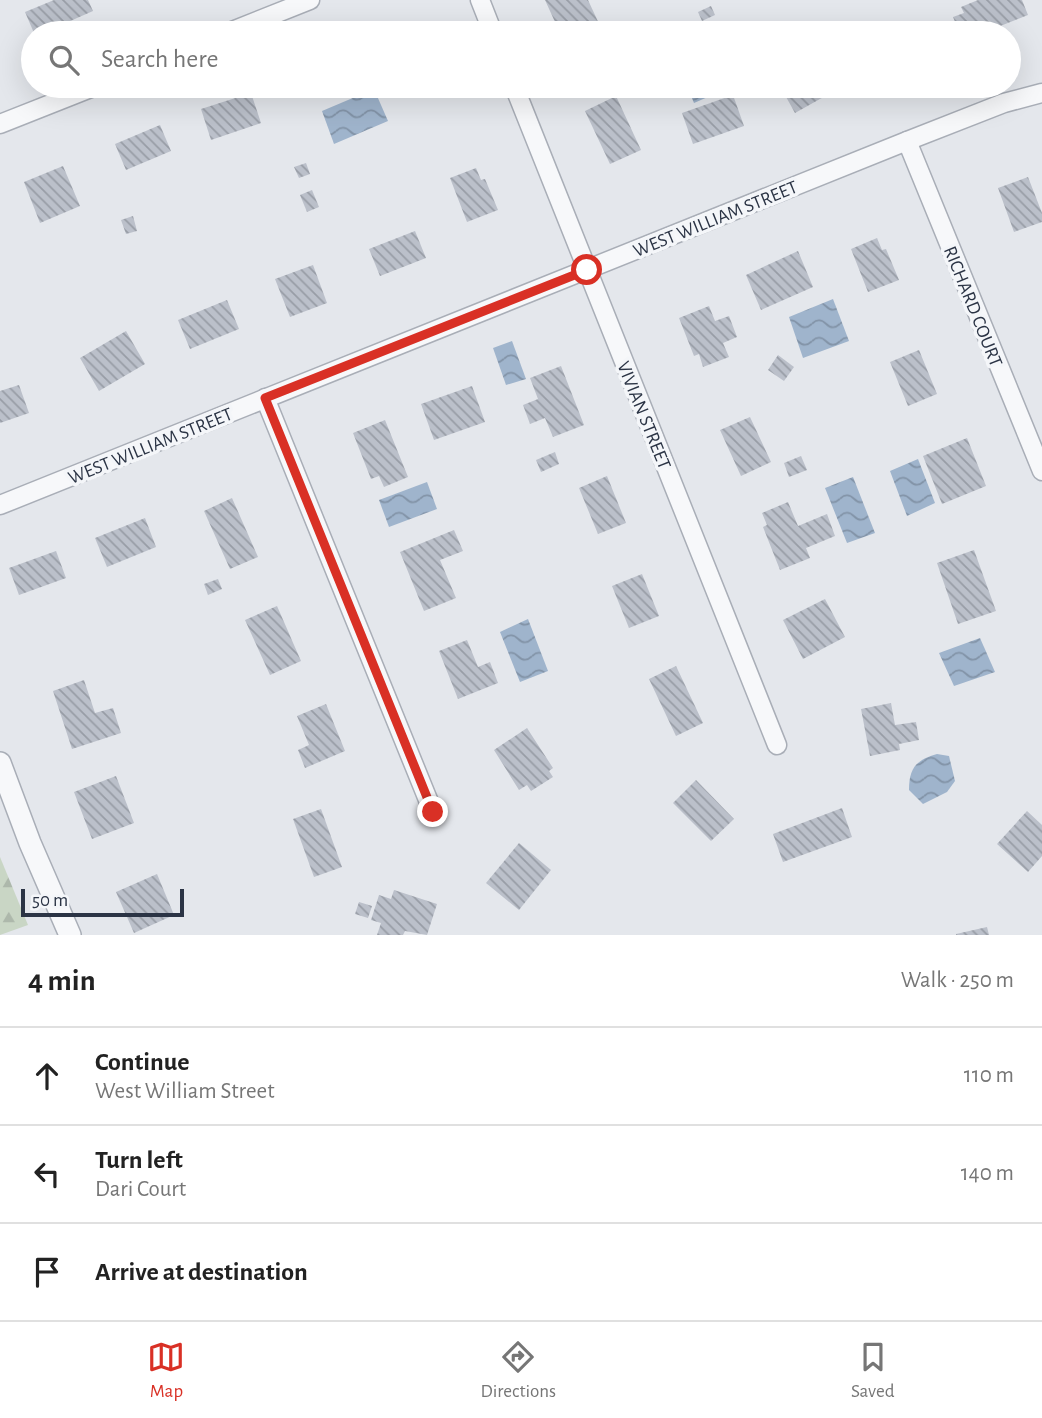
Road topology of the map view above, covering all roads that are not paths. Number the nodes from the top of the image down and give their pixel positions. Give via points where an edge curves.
1 (310, 0) edge
2 (480, 0) edge
3 (257, 21) edge
4 (488, 21) edge
5 (1042, 93) edge
6 (66, 98) edge
7 (519, 98) edge
8 (0, 124) edge
9 (907, 141) junction
10 (587, 270) junction
11 (265, 398) junction
12 (1042, 471) edge
13 (0, 505) edge
14 (777, 745) dead end
15 (0, 763) edge
16 (433, 812) dead end
17 (70, 935) edge

1 - 3 street
2 - 4 street
5 - 9 street, WEST WILLIAM STREET
6 - 8 street
7 - 10 street, VIVIAN STREET
9 - 10 street, WEST WILLIAM STREET
9 - 12 street, RICHARD COURT
10 - 11 street, WEST WILLIAM STREET
10 - 14 street, VIVIAN STREET
11 - 13 street, WEST WILLIAM STREET
11 - 16 street
15 - 17 street

